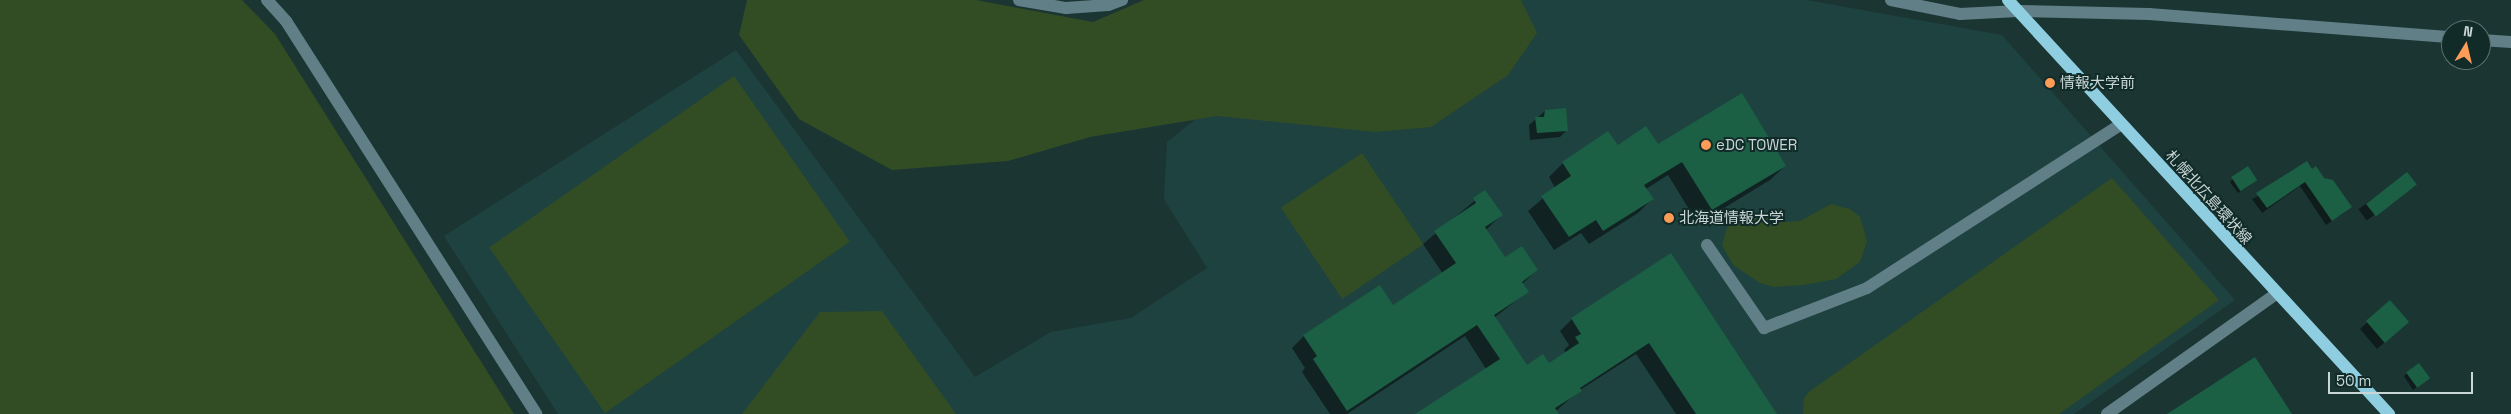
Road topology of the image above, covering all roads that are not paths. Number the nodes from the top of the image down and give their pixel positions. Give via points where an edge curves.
1 (267, 0) edge
2 (1019, 0) edge
3 (1122, 0) edge
4 (1891, 0) edge
5 (2008, 0) edge
6 (2018, 11) junction
7 (2441, 36) edge
8 (2491, 41) edge
9 (2511, 42) edge
10 (2121, 124) junction
11 (1707, 245) dead end
12 (2276, 294) junction
13 (536, 414) edge
14 (2107, 414) edge
15 (2389, 414) edge

1 - 13 street via 286,21
2 - 3 street via 1066,8 1108,6
4 - 6 street via 1960,14
5 - 6 main road, 札幌北広島環状線
6 - 7 street via 2149,14
6 - 10 main road, 札幌北広島環状線
8 - 9 street
10 - 11 street via 1867,288 1764,328
10 - 12 main road, 札幌北広島環状線
12 - 14 street
12 - 15 main road, 札幌北広島環状線

